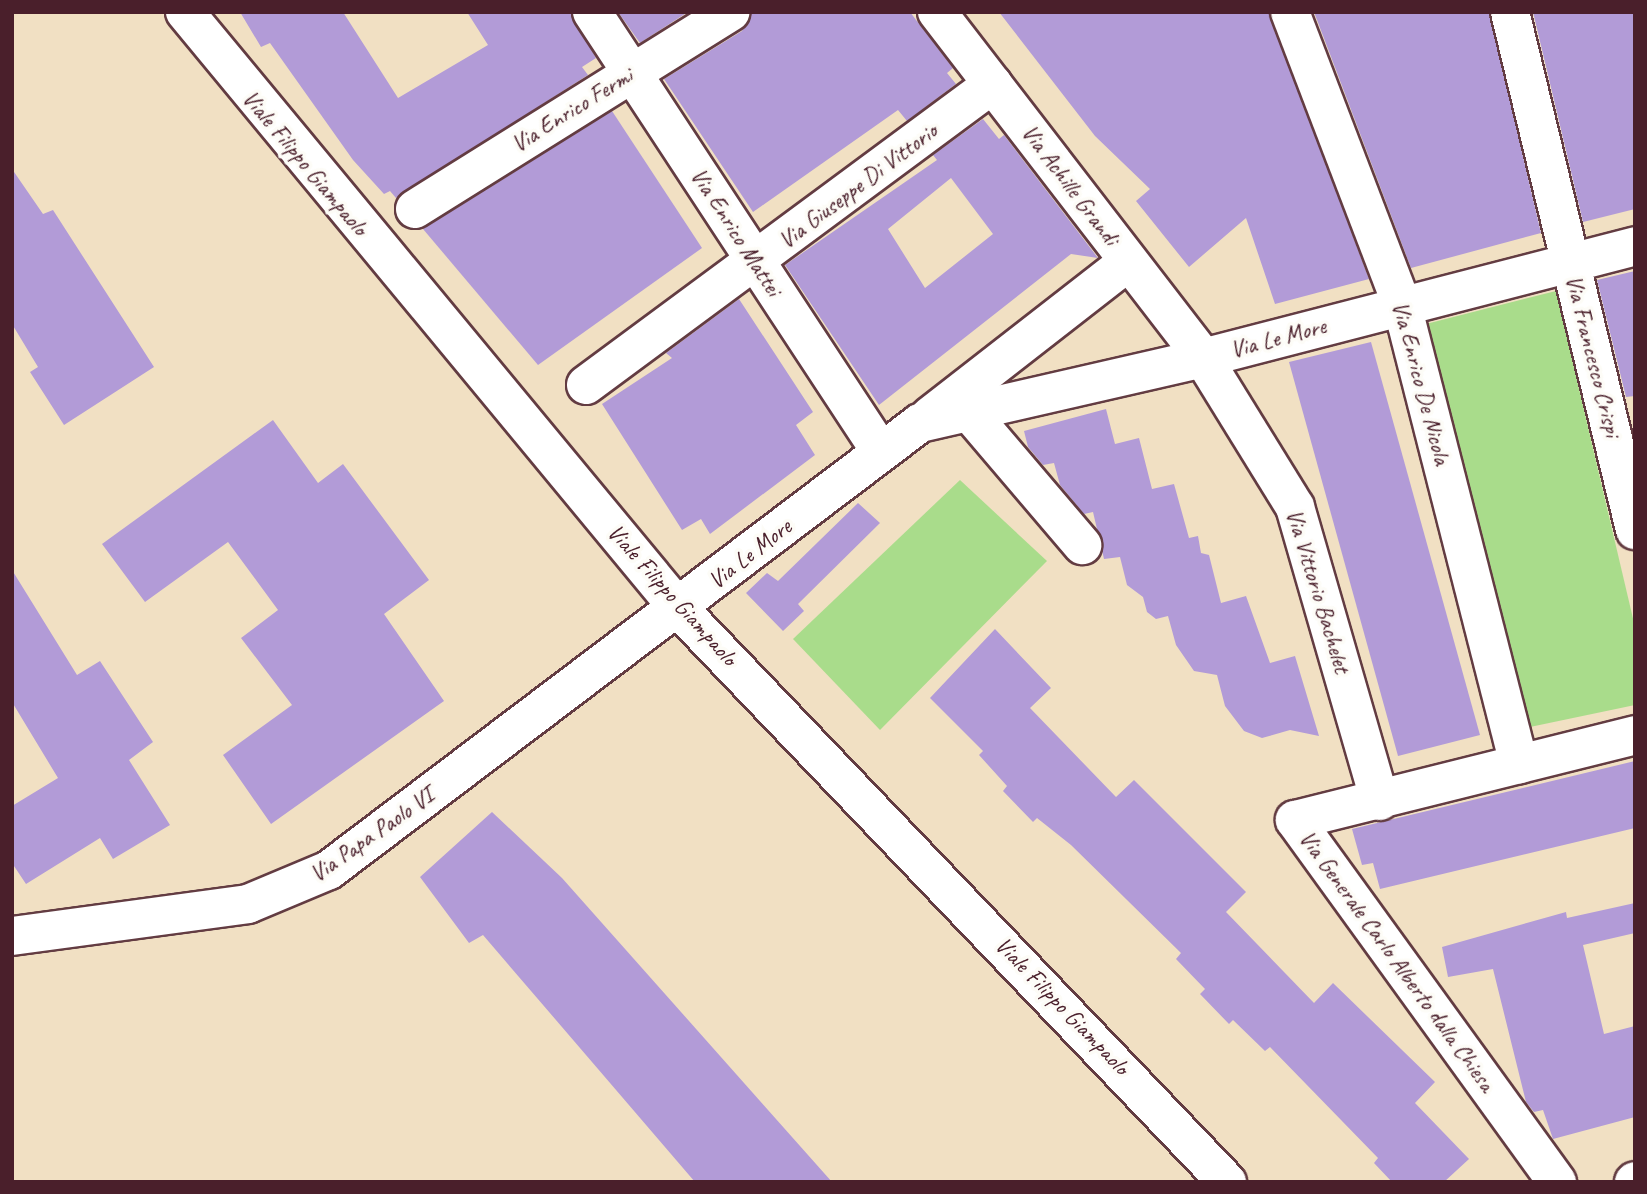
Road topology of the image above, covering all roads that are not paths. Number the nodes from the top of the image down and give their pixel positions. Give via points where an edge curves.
1 (186, 12) edge
2 (592, 12) edge
3 (730, 12) edge
4 (937, 12) edge
5 (1290, 12) edge
6 (1510, 12) edge
7 (632, 73) junction
8 (993, 84) junction
9 (415, 209) dead end
10 (1635, 246) edge
11 (1128, 262) junction
12 (756, 263) junction
13 (1570, 263) junction
14 (1402, 306) junction
15 (1203, 358) junction
16 (586, 385) dead end
17 (969, 412) junction
18 (920, 423) junction
19 (881, 452) junction
20 (1632, 507) edge
21 (1082, 545) dead end
22 (680, 609) junction
23 (1635, 735) edge
24 (1519, 764) junction
25 (1380, 801) junction
26 (12, 936) edge
27 (1196, 1145) junction
28 (1227, 1182) edge
29 (1241, 1182) edge
30 (1557, 1182) edge

1 - 22 street, Viale Filippo Giampaolo
2 - 7 street, Via Enrico Mattei
3 - 7 street, Via Enrico Fermi
4 - 8 street, Via Achille Grandi
5 - 14 street, Via Enrico De Nicola
6 - 13 street, Via Francesco Crispi
7 - 9 street, Via Enrico Fermi
7 - 12 street, Via Enrico Mattei
8 - 11 street, Via Achille Grandi
8 - 12 street, Via Giuseppe Di Vittorio
10 - 13 street, Via Le More
11 - 15 street, Via Achille Grandi
11 - 18 street, Via Le More
12 - 16 street, Via Giuseppe Di Vittorio
12 - 19 street, Via Enrico Mattei
13 - 14 street, Via Le More
13 - 20 street, Via Francesco Crispi
14 - 15 street, Via Le More
14 - 24 street, Via Enrico De Nicola
15 - 17 street, Via Le More
15 - 25 street, Via Vittorio Bachelet via 1295,507
17 - 18 street, Via Le More
17 - 21 street
18 - 19 street, Via Le More
19 - 22 street, Via Le More
22 - 26 street, Via Papa Paolo VI via 328,870 288,892 248,904
22 - 27 street, Viale Filippo Giampaolo
23 - 24 street, Via Generale Carlo Alberto dalla Chiesa
24 - 25 street, Via Generale Carlo Alberto dalla Chiesa
25 - 30 street, Via Generale Carlo Alberto dalla Chiesa via 1294,820
27 - 28 street, Viale Filippo Giampaolo
27 - 29 street, Viale Filippo Giampaolo

